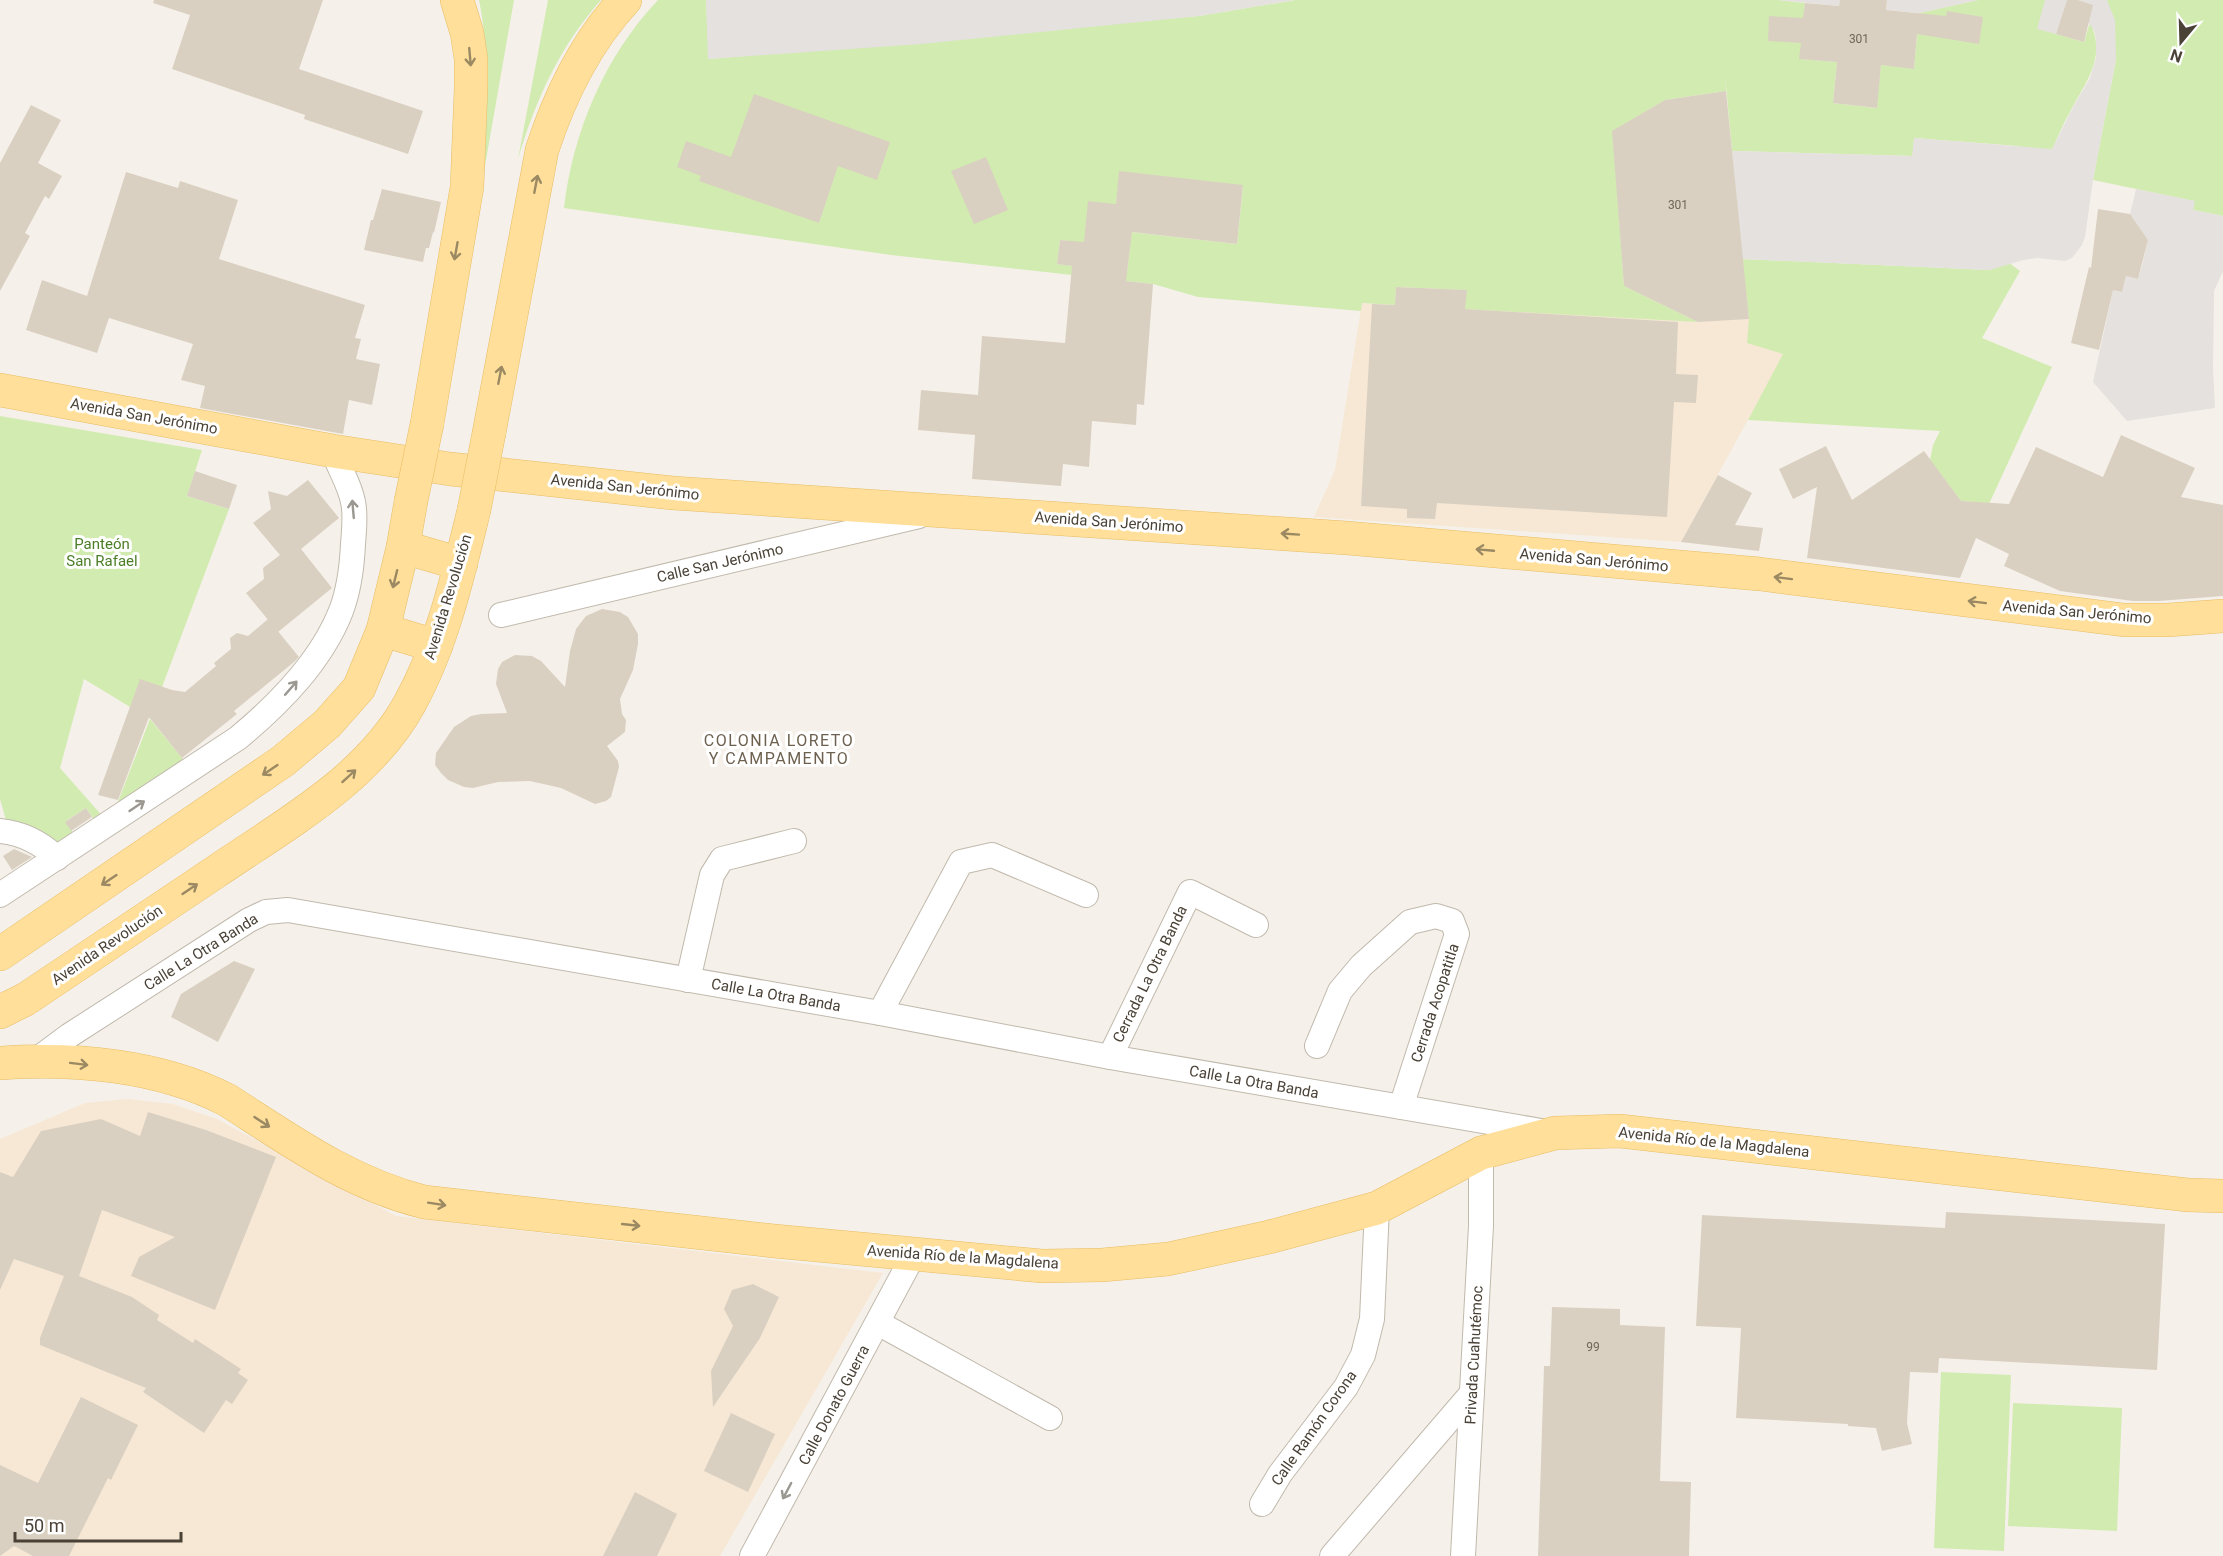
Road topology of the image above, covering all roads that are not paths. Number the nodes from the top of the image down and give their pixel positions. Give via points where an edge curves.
1 (457, 0) edge
2 (625, 0) edge
3 (0, 390) edge
4 (333, 451) junction
5 (939, 512) junction
6 (403, 547) junction
7 (461, 564) junction
8 (501, 615) dead end
9 (2223, 616) edge
10 (382, 630) junction
11 (436, 646) junction
12 (0, 831) edge
13 (794, 841) dead end
14 (57, 858) junction
15 (0, 895) edge
16 (1086, 895) dead end
17 (1256, 925) dead end
18 (0, 954) edge
19 (688, 980) junction
20 (0, 1012) edge
21 (880, 1013) junction
22 (1317, 1046) dead end
23 (1110, 1057) junction
24 (36, 1061) junction
25 (0, 1063) edge
26 (1401, 1107) junction
27 (1555, 1133) junction
28 (1480, 1153) junction
29 (2223, 1196) edge
30 (1377, 1208) junction
31 (914, 1254) junction
32 (878, 1323) junction
33 (1472, 1393) junction
34 (1050, 1418) dead end
35 (1262, 1504) dead end
36 (752, 1556) edge
37 (1332, 1556) edge
38 (1463, 1556) edge

1 -> 6 main road, bridge via 471,59 467,187
7 -> 2 main road, Avenida Revolución, bridge via 542,150 576,68
3 - 4 main road, Avenida San Jerónimo
4 - 5 main road, Avenida San Jerónimo via 450,469 673,493
14 -> 4 street via 238,738 281,699 315,657 340,612 352,556 353,502
5 - 8 street, Calle San Jerónimo
9 -> 5 main road, Avenida San Jerónimo via 2113,619 1760,574 1347,537
6 - 7 main road
6 -> 10 main road
7 - 11 main road, Avenida Revolución
10 - 11 main road
10 -> 18 main road via 358,688 327,724 283,761
20 -> 11 main road, Avenida Revolución via 26,999 322,800 374,753 410,704
12 - 14 street via 35,842
13 - 19 street via 722,859 712,875
14 - 15 street
16 - 21 street via 992,855 961,862
17 - 23 street, Cerrada La Otra Banda via 1190,892
19 - 21 street, Calle La Otra Banda
19 - 24 street, Calle La Otra Banda via 288,910 266,912 70,1035
21 - 23 street, Calle La Otra Banda
22 - 26 street, Cerrada Acopatitla via 1340,991 1361,966 1410,922 1436,916 1452,921 1457,934
23 - 26 street, Calle La Otra Banda
24 - 25 main road, Avenida Río de la Magdalena
24 -> 31 main road, Avenida Río de la Magdalena via 134,1070 208,1090 341,1171 382,1190 424,1202
26 - 27 street, Calle La Otra Banda
27 - 28 main road, Avenida Río de la Magdalena
27 - 29 main road, Avenida Río de la Magdalena via 1620,1131 2176,1194
28 - 30 main road, Avenida Río de la Magdalena
28 - 33 street, Privada Cuahutémoc via 1481,1226
30 - 31 main road, Avenida Río de la Magdalena via 1269,1237 1168,1258 1102,1265 1042,1266
30 - 35 street, Calle Ramón Corona via 1372,1319 1363,1355 1346,1387
31 - 32 street, Calle Donato Guerra
32 - 34 street
32 -> 36 street, Calle Donato Guerra
33 - 37 street
33 - 38 street, Privada Cuahutémoc

